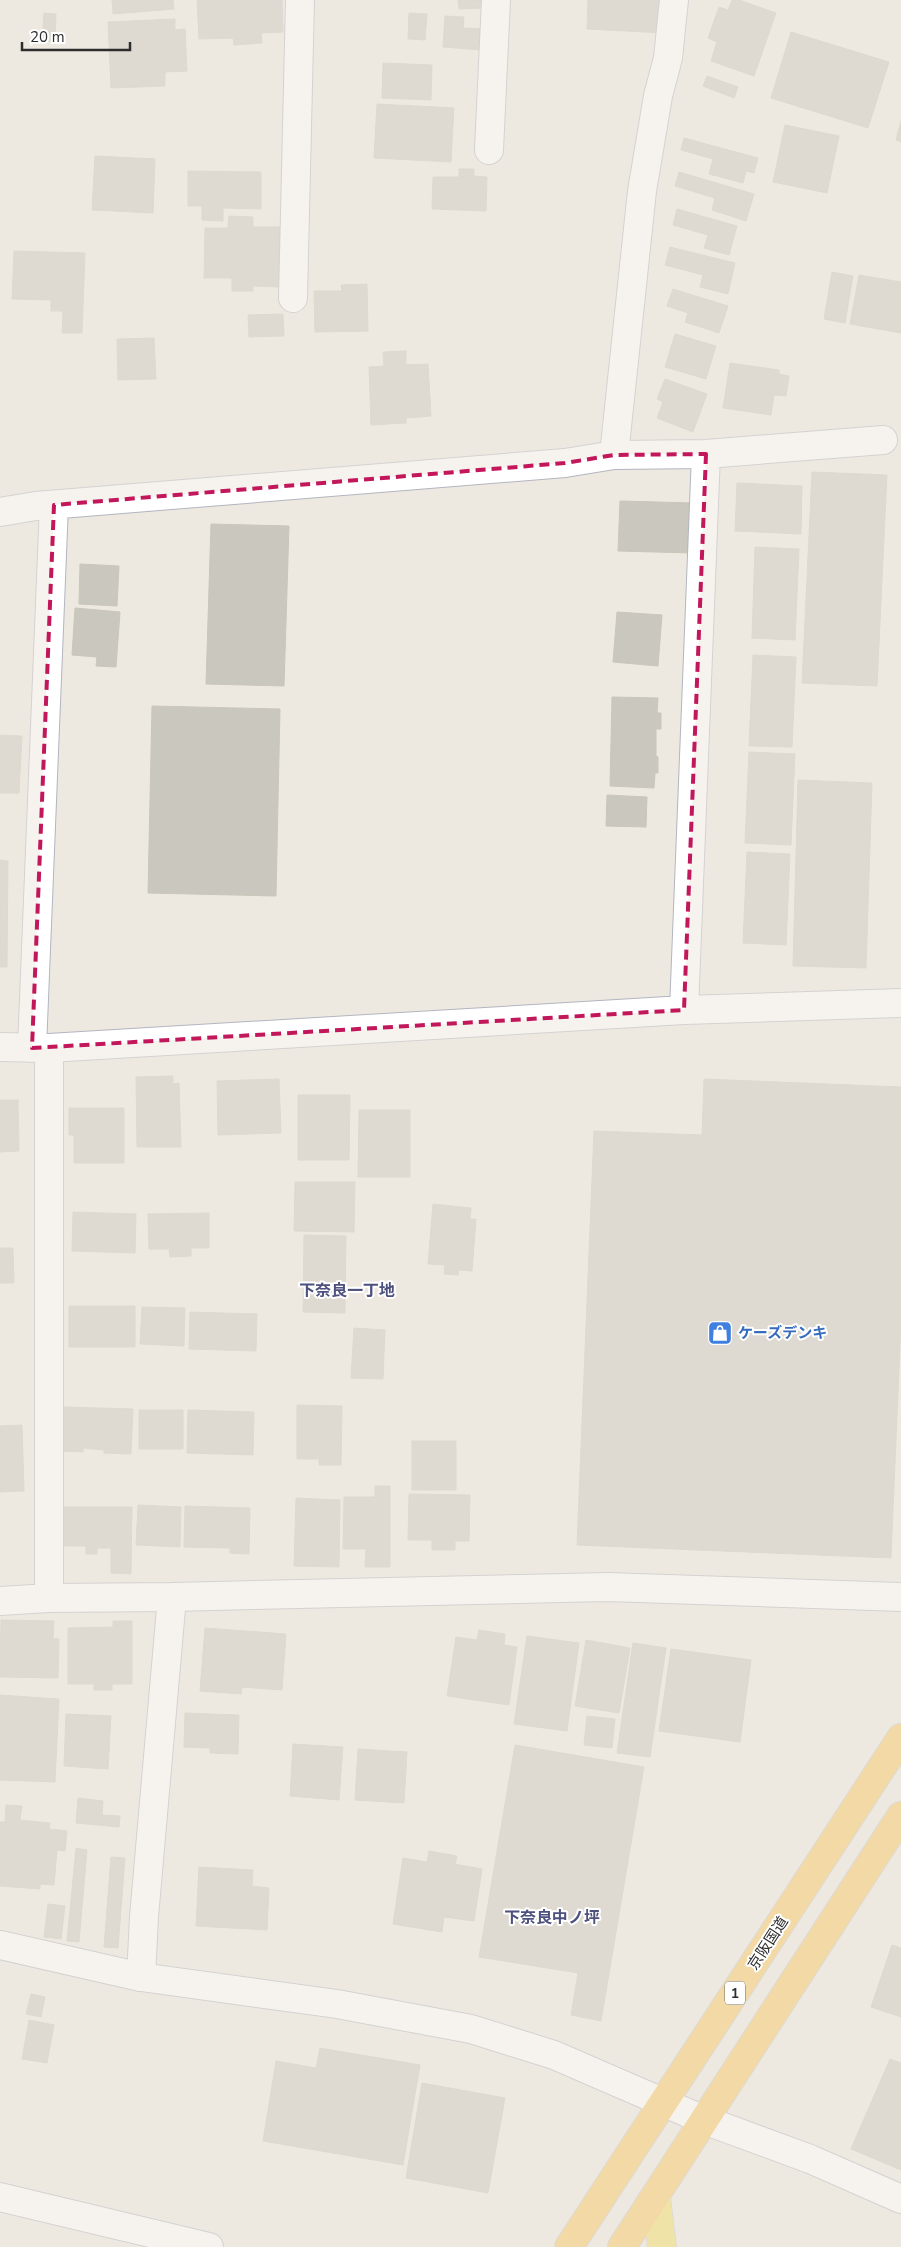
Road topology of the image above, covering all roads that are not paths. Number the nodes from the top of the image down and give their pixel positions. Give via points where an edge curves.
1 (300, 0) edge
2 (496, 0) edge
3 (674, 0) edge
4 (490, 150) dead end
5 (293, 298) dead end
6 (883, 440) dead end
7 (706, 454) junction
8 (614, 455) junction
9 (54, 505) junction
10 (0, 512) edge
11 (901, 1003) edge
12 (684, 1010) junction
13 (0, 1047) edge
14 (41, 1048) junction
15 (172, 1597) junction
16 (901, 1597) edge
17 (49, 1598) junction
18 (0, 1600) edge
19 (901, 1738) edge
20 (901, 1816) edge
21 (0, 1945) edge
22 (141, 1977) junction
23 (664, 2103) junction
24 (704, 2120) junction
25 (0, 2197) edge
26 (656, 2198) junction
27 (901, 2199) edge
28 (209, 2247) edge
29 (569, 2247) edge
30 (622, 2247) edge
31 (662, 2247) edge

1 - 5 street
2 - 4 street
3 - 8 street via 668,58 658,96 642,191
6 - 7 street
7 - 8 street
7 - 12 street
8 - 9 street via 555,464
9 - 10 street
9 - 14 street
11 - 12 street
12 - 14 street
13 - 14 street
14 - 17 street
15 - 16 street via 608,1587
15 - 17 street
15 - 22 street
17 - 18 street
19 - 23 highway, 京阪国道 / 1
20 - 24 highway
21 - 22 street
22 - 23 street via 337,2004 471,2029 554,2055
23 - 24 street
23 - 29 highway, 京阪国道 / 1
24 - 26 highway
24 - 27 street via 810,2159
25 - 28 street
26 - 30 highway
26 - 31 main road

